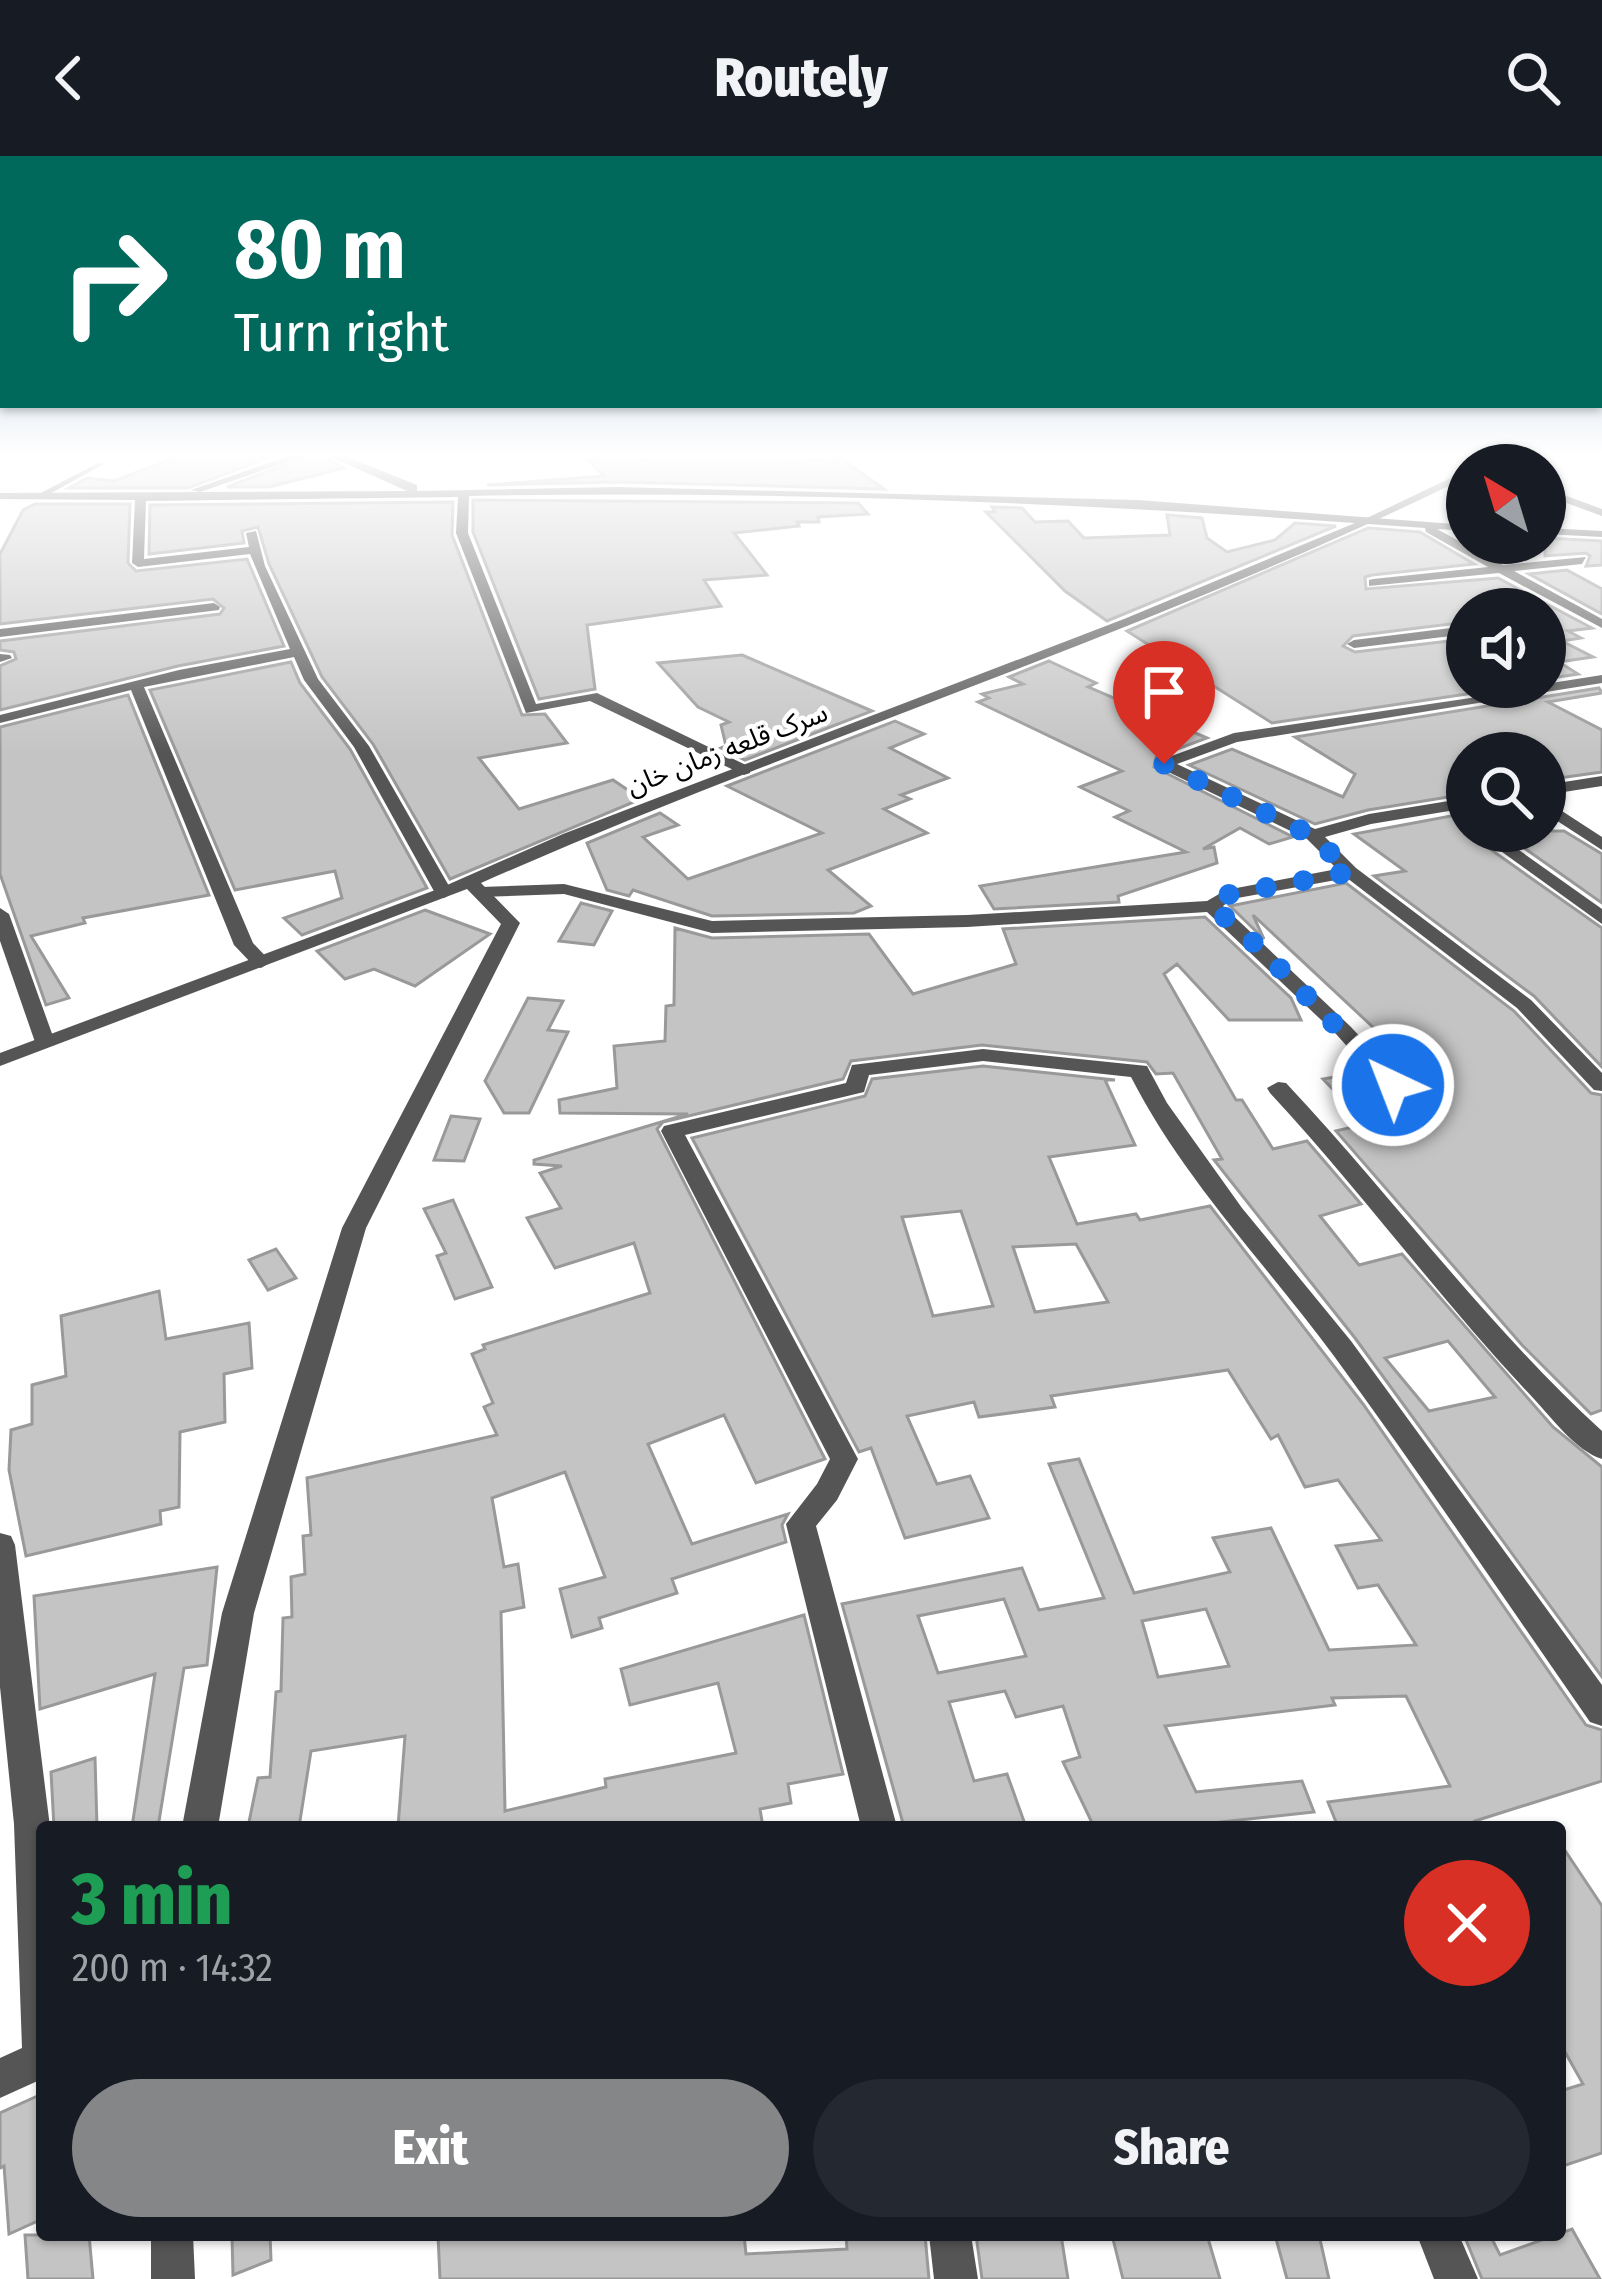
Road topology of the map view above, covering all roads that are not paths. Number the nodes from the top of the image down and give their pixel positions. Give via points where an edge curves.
1 (138, 554) edge
2 (184, 554) edge
3 (257, 554) edge
4 (470, 554) edge
5 (1289, 554) edge
6 (1471, 554) edge
7 (1582, 560) dead end
8 (1499, 570) junction
9 (1373, 583) dead end
10 (214, 607) dead end
11 (1594, 614) edge
12 (1566, 618) dead end
13 (1602, 624) edge
14 (0, 633) edge
15 (1446, 633) edge
16 (1354, 644) dead end
17 (298, 652) junction
18 (1602, 679) edge
19 (136, 686) junction
20 (0, 719) edge
21 (744, 770) junction
22 (1602, 781) edge
23 (1566, 787) edge
24 (1445, 807) edge
25 (1566, 820) edge
26 (1313, 836) junction
27 (1602, 845) edge
28 (1510, 852) edge
29 (1350, 872) junction
30 (475, 887) junction
31 (444, 893) junction
32 (1212, 906) junction
33 (0, 914) edge
34 (1602, 918) edge
35 (261, 962) junction
36 (45, 1042) junction
37 (0, 1060) edge
38 (1602, 1085) edge
39 (1278, 1088) dead end
40 (1418, 1112) dead end
41 (1602, 1448) edge
42 (0, 1546) edge
43 (1602, 1711) edge
44 (201, 1821) edge
45 (877, 1821) edge
46 (36, 1917) edge
47 (36, 2060) edge
48 (0, 2078) edge
49 (172, 2241) edge
50 (951, 2241) edge
51 (1440, 2241) edge
52 (172, 2279) edge
53 (956, 2279) edge
54 (1456, 2279) edge

1 - 2 street via 138,563
3 - 17 street
4 - 21 street via 532,710 592,696
5 - 21 street, سرک قلعه زمان خان
6 - 8 street
7 - 8 street
8 - 9 street
8 - 11 street
10 - 14 street
11 - 12 street
11 - 13 street
15 - 16 street
17 - 19 street
17 - 31 street
18 - 26 street via 1234,738 1164,764
19 - 20 street
19 - 35 street via 244,945
21 - 30 street, سرک قلعه زمان خان
22 - 23 street
24 - 26 street
25 - 27 street
26 - 29 street
28 - 34 street
29 - 32 street via 1226,895
29 - 38 street via 1524,1004
30 - 31 street, سرک قلعه زمان خان
30 - 32 street via 564,889 712,927
30 - 44 street via 511,923 354,1228 238,1613
31 - 35 street, سرک قلعه زمان خان
32 - 40 street
33 - 36 street
35 - 36 street, سرک قلعه زمان خان
36 - 37 street, سرک قلعه زمان خان
39 - 41 street via 1516,1366
42 - 46 street
43 - 45 street via 1342,1348 1234,1214 1139,1071 983,1054 860,1070 856,1087 671,1131 844,1459 801,1523
47 - 48 street
49 - 52 street
50 - 53 street
51 - 54 street

